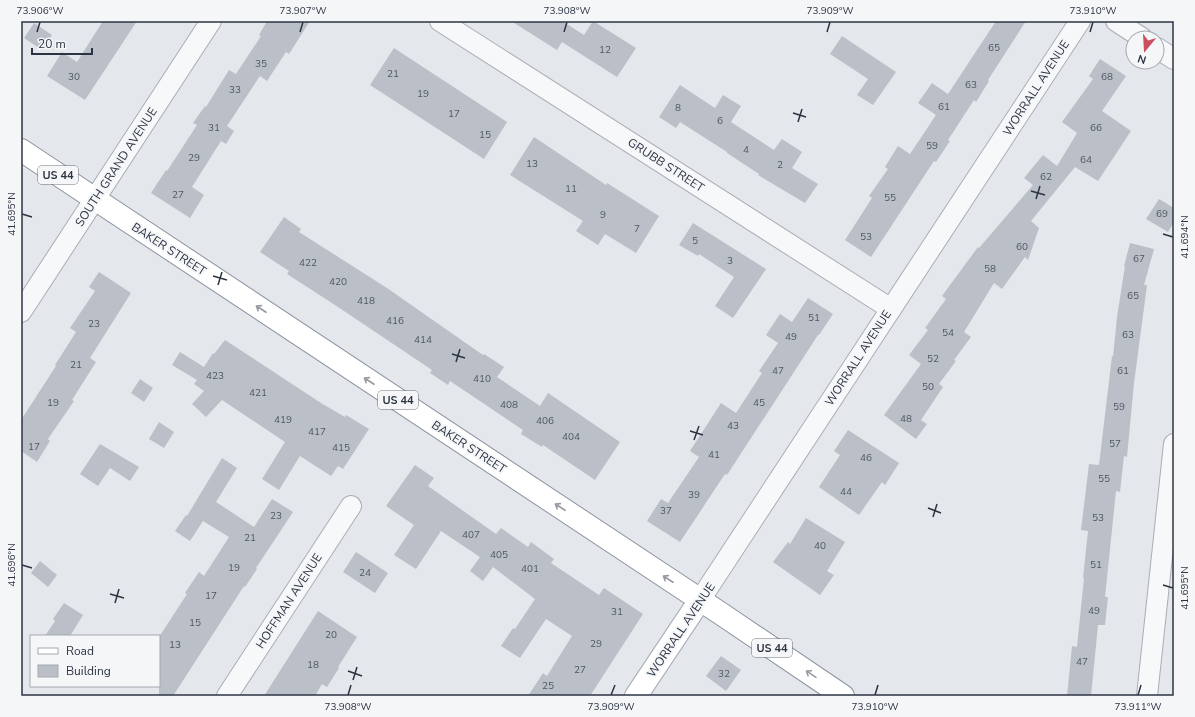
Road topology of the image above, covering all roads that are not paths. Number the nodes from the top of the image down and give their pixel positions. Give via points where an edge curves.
1 (211, 21) edge
2 (440, 21) edge
3 (1080, 21) edge
4 (1116, 21) edge
5 (1130, 30) edge
6 (1165, 53) edge
7 (1174, 59) edge
8 (21, 150) edge
9 (95, 199) junction
10 (891, 309) junction
11 (21, 312) edge
12 (1174, 444) edge
13 (351, 506) dead end
14 (700, 600) junction
15 (228, 696) edge
16 (636, 696) edge
17 (843, 696) edge
18 (1147, 696) edge

1 - 9 street, SOUTH GRAND AVENUE
2 - 10 street, GRUBB STREET
3 - 10 street, WORRALL AVENUE
4 - 5 street
6 - 7 street
8 - 9 main road, US 44
9 - 11 street, SOUTH GRAND AVENUE
14 -> 9 main road, BAKER STREET / US 44
10 - 14 street, WORRALL AVENUE
12 - 18 street
13 - 15 street, HOFFMAN AVENUE
14 - 16 main road, WORRALL AVENUE
17 -> 14 main road, BAKER STREET / US 44

